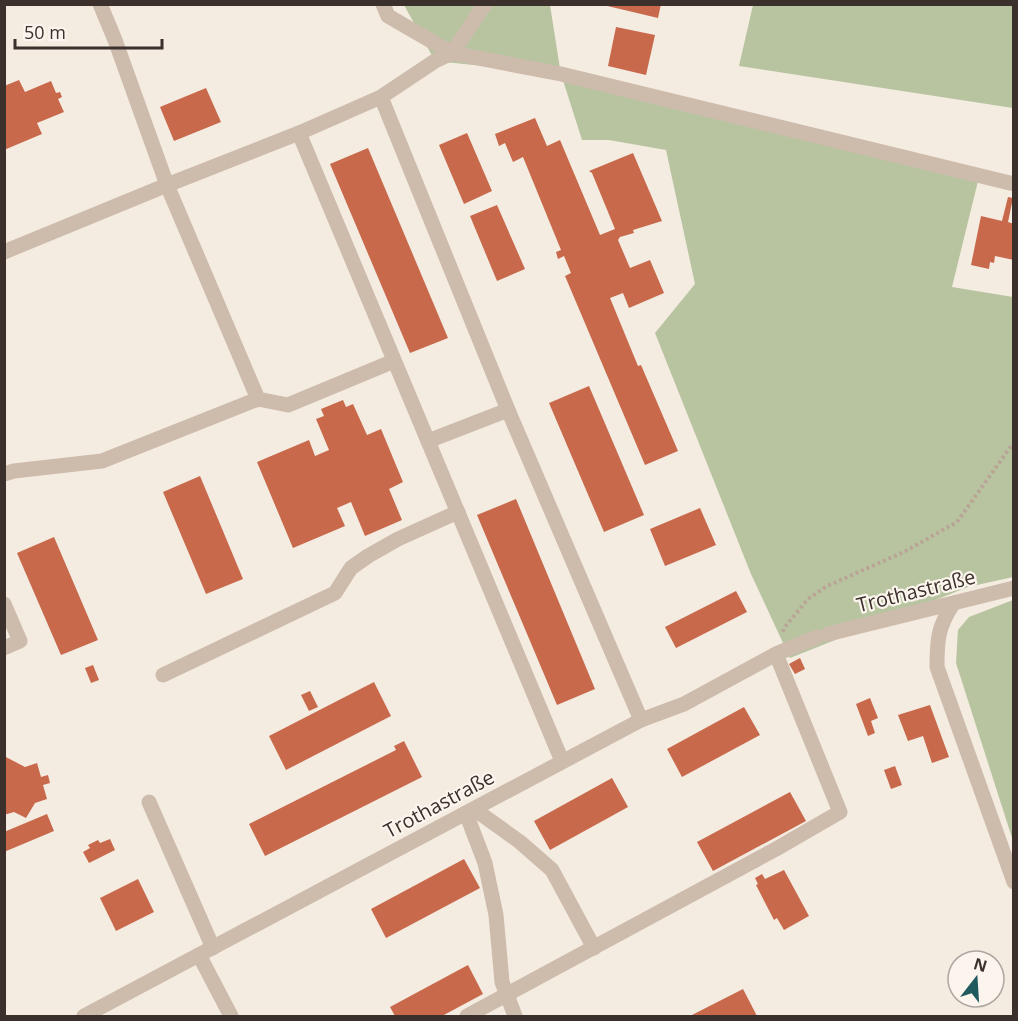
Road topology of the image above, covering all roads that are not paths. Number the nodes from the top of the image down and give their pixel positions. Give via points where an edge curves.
1 (100, 4) edge
2 (383, 4) edge
3 (485, 4) edge
4 (452, 53) junction
5 (381, 97) junction
6 (300, 134) junction
7 (1014, 184) edge
8 (167, 185) junction
9 (4, 252) edge
10 (394, 361) junction
11 (258, 399) junction
12 (508, 410) junction
13 (428, 441) junction
14 (4, 474) edge
15 (458, 512) junction
16 (1014, 588) edge
17 (4, 604) edge
18 (953, 604) junction
19 (4, 648) edge
20 (776, 654) junction
21 (162, 675) dead end
22 (641, 720) junction
23 (562, 761) junction
24 (149, 802) dead end
25 (470, 811) junction
26 (1014, 882) edge
27 (594, 948) junction
28 (206, 952) junction
29 (507, 995) junction
30 (84, 1017) edge
31 (231, 1017) edge
32 (467, 1017) edge
33 (515, 1017) edge

1 - 8 street
2 - 4 street via 388,16
3 - 4 street
4 - 5 street
4 - 7 street via 561,75
5 - 6 street
5 - 12 street
6 - 8 street
6 - 10 street
8 - 9 street
8 - 11 street
10 - 11 street via 288,405
10 - 13 street
11 - 14 street via 102,461
12 - 13 street
12 - 22 street
13 - 15 street
15 - 21 street via 368,556 351,568 335,593
15 - 23 street
16 - 18 street, Trothastraße
17 - 19 street via 20,641
18 - 20 street, Trothastraße via 823,636
18 - 26 street via 941,621 937,667
20 - 22 street, Trothastraße via 684,704
20 - 27 street via 840,812
22 - 23 street, Trothastraße
23 - 25 street, Trothastraße
24 - 28 street
25 - 27 street via 520,842 552,870
25 - 28 street, Trothastraße
25 - 29 street via 496,915 502,982
27 - 29 street
28 - 30 street, Trothastraße
28 - 31 street
29 - 32 street
29 - 33 street

